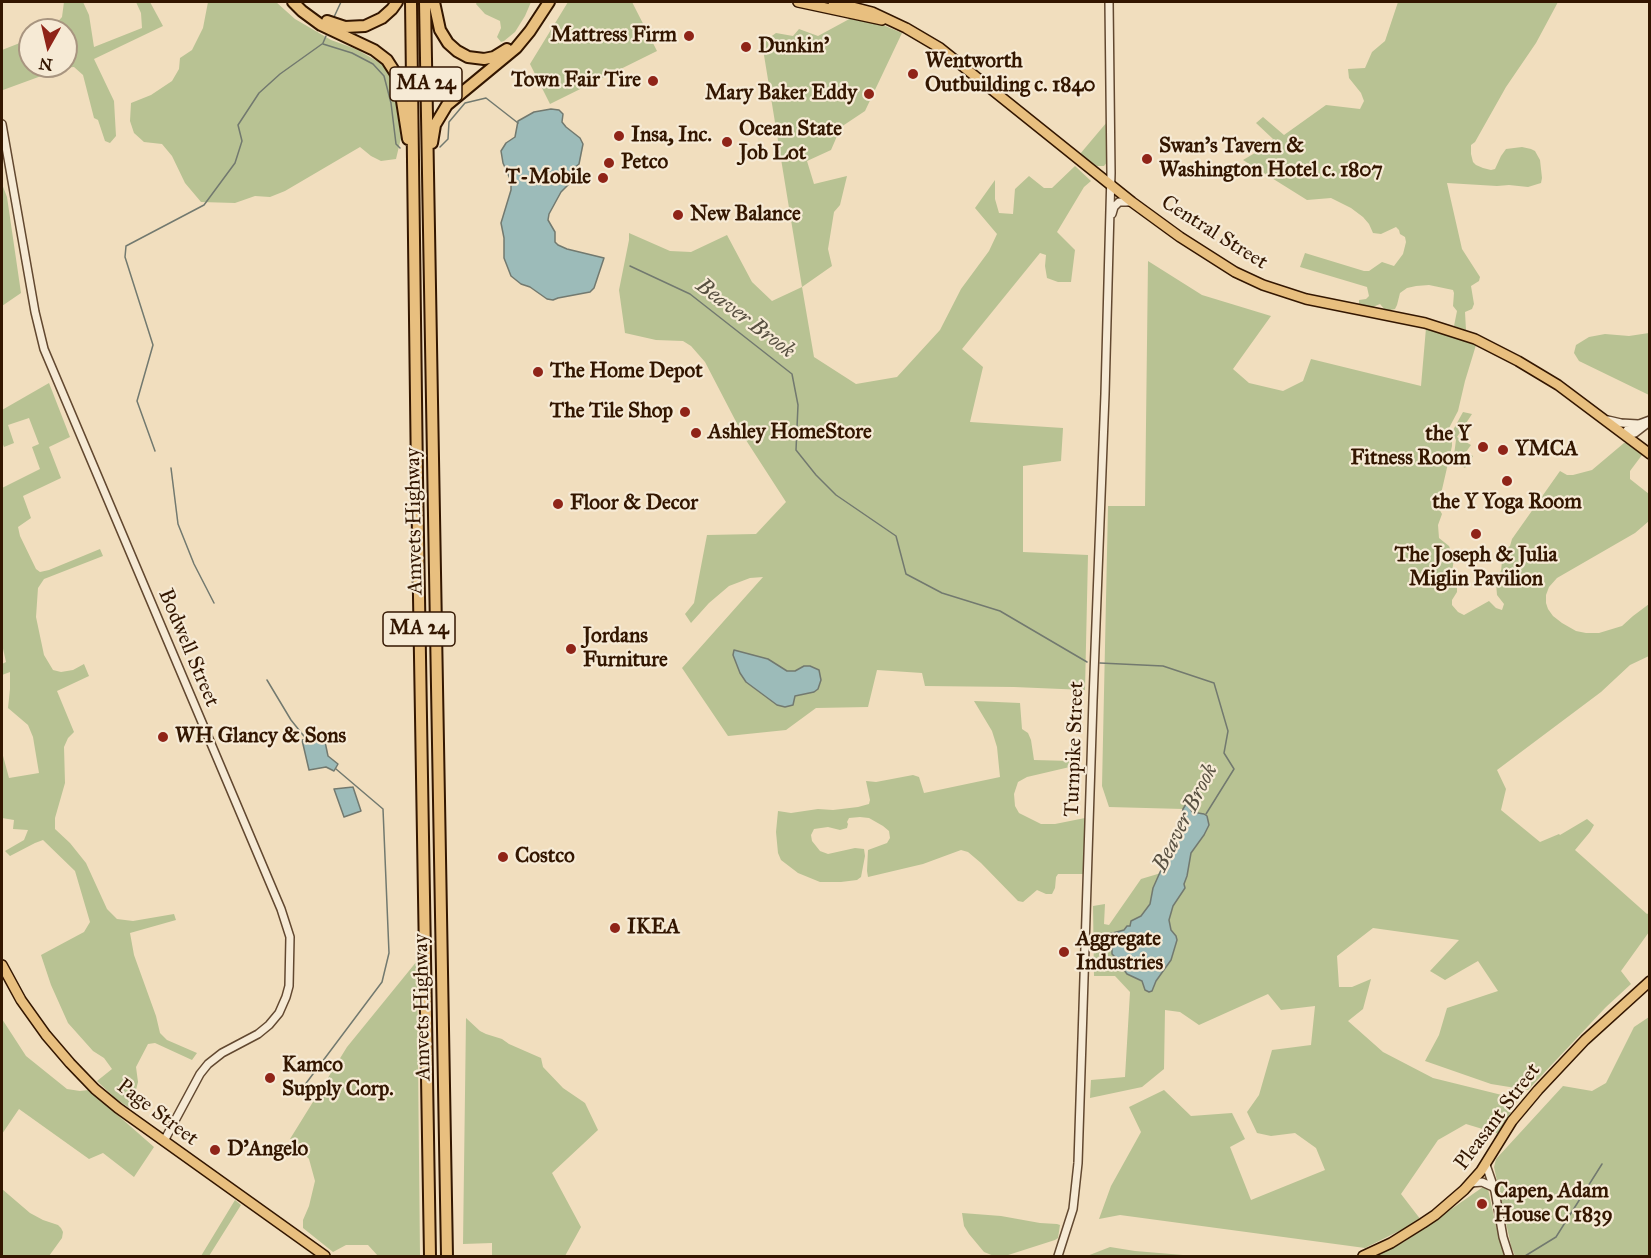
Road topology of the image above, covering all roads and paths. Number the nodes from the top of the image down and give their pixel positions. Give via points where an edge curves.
1 (293, 2) edge
2 (300, 2) edge
3 (397, 2) edge
4 (411, 2) edge
5 (425, 2) edge
6 (434, 2) edge
7 (538, 2) edge
8 (549, 2) edge
9 (798, 2) edge
10 (833, 2) edge
11 (1109, 2) edge
12 (849, 5) edge
13 (2, 124) edge
14 (414, 158) junction
15 (427, 167) junction
16 (1111, 184) junction
17 (1132, 202) junction
18 (1109, 240) junction
19 (1605, 419) junction
20 (1650, 422) edge
21 (1638, 424) junction
22 (1625, 435) junction
23 (1650, 453) edge
24 (2, 964) edge
25 (1650, 981) edge
26 (164, 1141) junction
27 (1486, 1165) junction
28 (1471, 1183) junction
29 (1493, 1187) junction
30 (325, 1257) edge
31 (430, 1257) edge
32 (447, 1257) edge
33 (1058, 1257) edge
34 (1363, 1257) edge
35 (1509, 1257) edge

1 - 14 highway via 321,25 374,50 392,66 399,82
2 - 3 highway via 325,20 352,28 376,22
4 - 14 highway, Amvets Highway / MA 24
5 - 15 highway, Amvets Highway / MA 24
6 - 7 highway via 440,30 448,43 463,55 479,59 494,57 511,45 531,19
8 - 15 highway via 516,48 443,111 433,132
9 - 12 main road
10 - 12 main road
11 - 16 street, Turnpike Street
12 - 16 main road, Central Street via 906,27 950,55
13 - 26 street, Bodwell Street via 35,316 46,356 289,932 289,986 279,1013 258,1034 208,1064
14 - 31 highway, Amvets Highway / MA 24
15 - 32 highway, Amvets Highway / MA 24
16 - 17 main road, Central Street
16 - 18 street, Turnpike Street
17 - 18 street, Turnpike Street via 1121,201 1116,205
17 - 19 main road, Central Street via 1201,251 1263,285 1314,301 1465,335 1538,372
18 - 33 street, Turnpike Street via 1078,1163 1073,1209
19 - 21 street
19 - 22 main road, Central Street
20 - 21 street
20 - 22 street
21 - 22 street via 1628,428
22 - 23 main road, Central Street
24 - 26 main road, Page Street via 35,1021 70,1063 111,1102
25 - 27 main road, Pleasant Street via 1538,1090 1512,1121
26 - 30 main road, Page Street
27 - 28 main road, Pleasant Street
27 - 29 street
28 - 29 street
28 - 34 main road, Pleasant Street via 1429,1219
29 - 35 street

